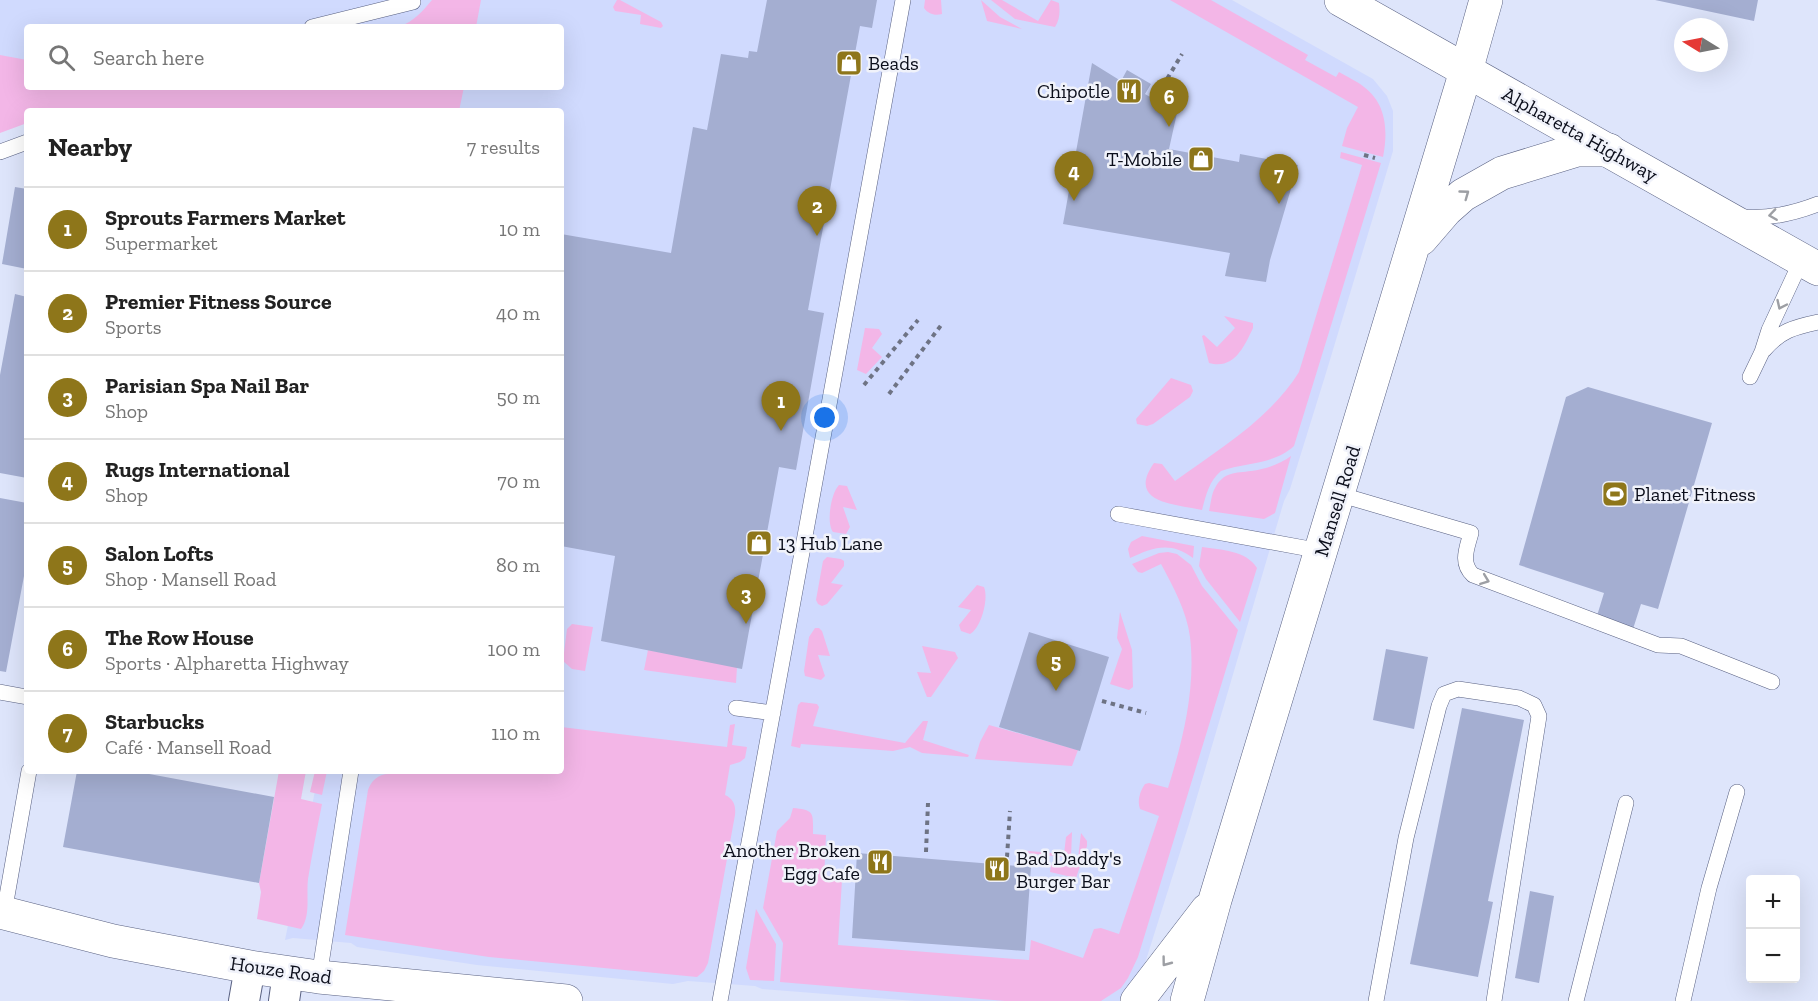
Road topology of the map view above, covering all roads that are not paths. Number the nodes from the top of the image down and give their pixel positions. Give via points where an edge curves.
1 (903, 0) edge
2 (1341, 0) edge
3 (1486, 0) edge
4 (412, 2) dead end
5 (324, 24) edge
6 (1466, 71) junction
7 (24, 143) edge
8 (1609, 150) junction
9 (0, 152) edge
10 (1818, 204) edge
11 (1726, 216) junction
12 (1412, 253) junction
13 (1810, 264) edge
14 (1818, 322) edge
15 (1762, 352) junction
16 (1750, 377) dead end
17 (1338, 494) junction
18 (1118, 514) dead end
19 (1322, 551) junction
20 (1772, 682) dead end
21 (0, 692) edge
22 (24, 696) edge
23 (736, 708) dead end
24 (773, 713) junction
25 (28, 774) edge
26 (350, 774) edge
27 (1737, 792) dead end
28 (1626, 803) dead end
29 (1215, 900) junction
30 (2, 913) edge
31 (250, 967) junction
32 (297, 984) edge
33 (493, 997) edge
34 (244, 1001) edge
35 (566, 1001) edge
36 (720, 1001) edge
37 (1137, 1001) edge
38 (1187, 1001) edge
39 (1376, 1001) edge
40 (1494, 1001) edge
41 (1576, 1001) edge
42 (1683, 1001) edge

1 - 24 lane
2 - 6 main road, Alpharetta Highway
3 - 6 main road, Mansell Road
4 - 5 lane
6 - 8 main road, Alpharetta Highway
6 - 12 main road, Mansell Road
7 - 9 lane
8 - 11 main road, Alpharetta Highway
12 -> 8 main road via 1446,210 1484,182 1556,155 1577,150
10 -> 11 lane via 1771,216
11 - 13 main road, Alpharetta Highway
12 - 17 main road, Mansell Road
13 -> 15 lane via 1769,330
14 - 15 lane via 1775,337
15 - 16 lane
17 - 19 main road, Mansell Road
17 -> 20 lane via 1471,533 1466,563 1473,575 1658,645 1681,646
18 - 19 lane
19 - 29 main road, Mansell Road
21 - 22 lane
23 - 24 lane
24 - 36 lane
25 - 30 lane
26 - 32 lane
27 - 42 lane via 1709,888
28 - 41 lane
29 -> 37 main road
29 - 38 main road, Mansell Road
30 - 31 main road, Houze Road via 113,941
31 - 32 main road, Houze Road
31 - 34 street
32 - 33 main road, Houze Road
33 - 35 main road, Houze Road
39 - 40 lane via 1406,838 1439,706 1444,694 1458,689 1519,699 1534,705 1539,716

